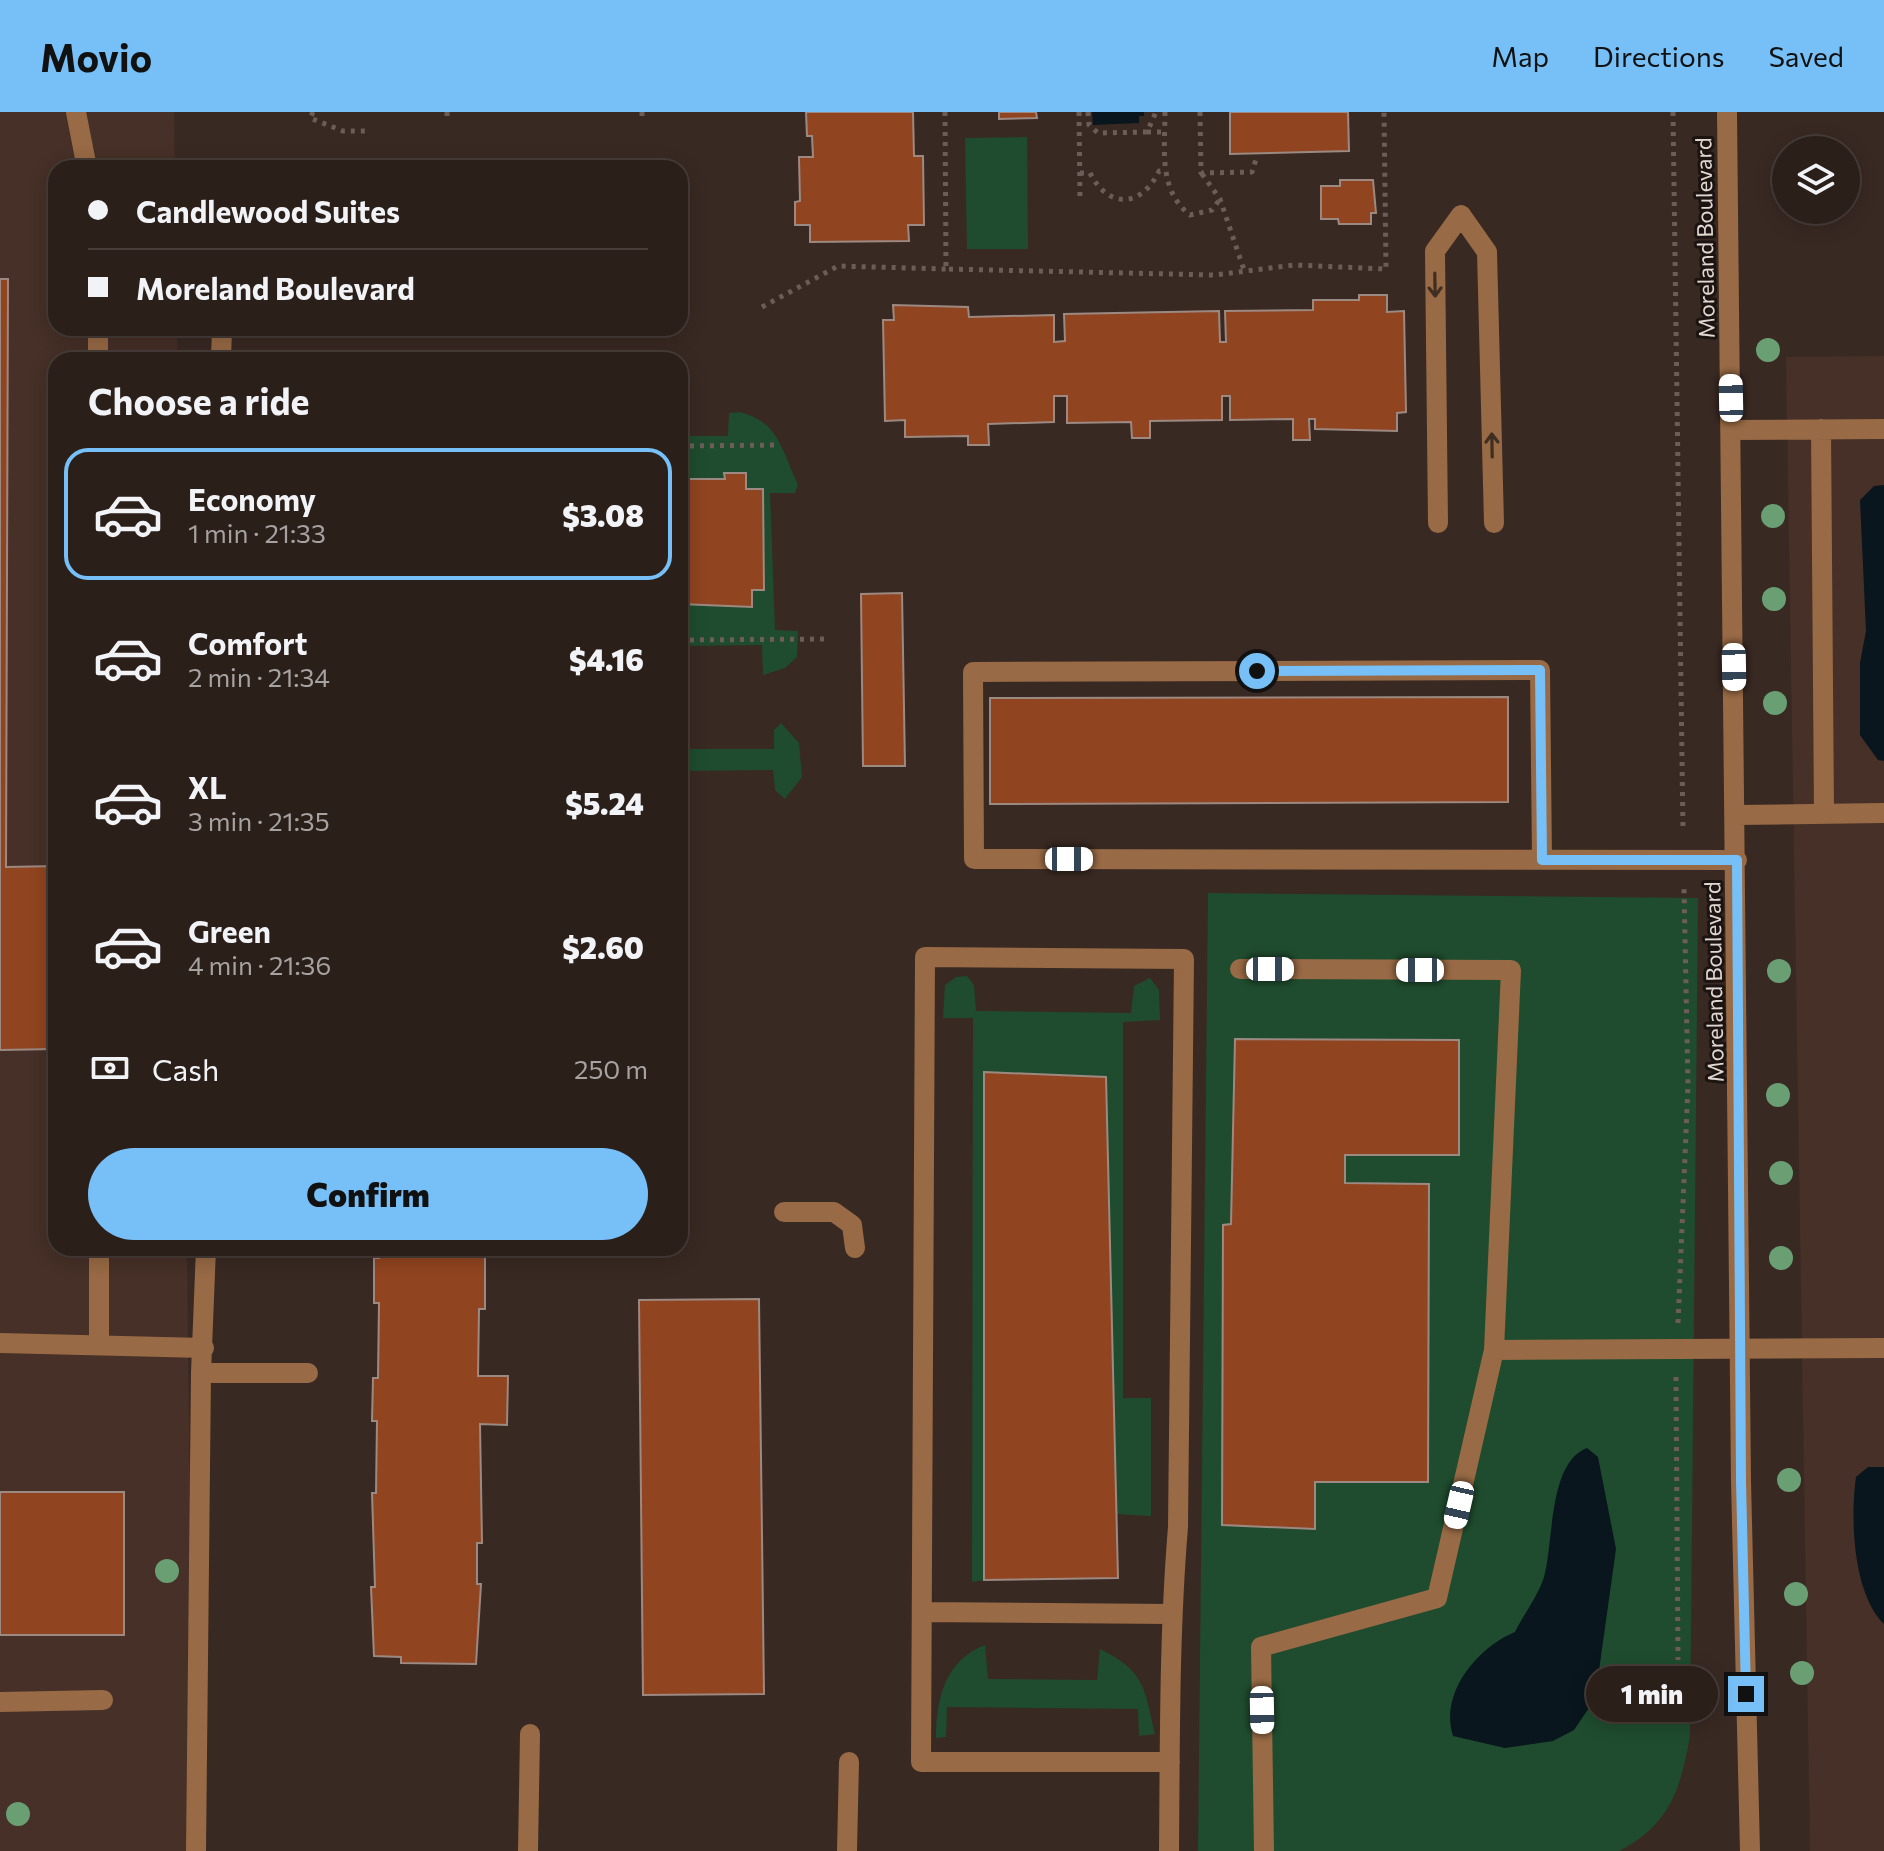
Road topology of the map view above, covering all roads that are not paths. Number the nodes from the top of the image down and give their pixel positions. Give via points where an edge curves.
1 (76, 112) edge
2 (1727, 112) edge
3 (85, 160) edge
4 (1821, 429) junction
5 (1884, 429) edge
6 (1731, 430) junction
7 (1438, 523) dead end
8 (1494, 523) dead end
9 (1824, 813) junction
10 (1884, 813) edge
11 (1736, 815) junction
12 (1542, 860) junction
13 (1737, 860) junction
14 (1240, 969) dead end
15 (784, 1212) dead end
16 (855, 1248) dead end
17 (99, 1256) edge
18 (206, 1256) edge
19 (0, 1343) edge
20 (99, 1345) junction
21 (204, 1348) junction
22 (1884, 1348) edge
23 (1494, 1350) junction
24 (1740, 1350) junction
25 (201, 1373) junction
26 (308, 1373) dead end
27 (922, 1612) junction
28 (1171, 1614) junction
29 (103, 1700) dead end
30 (0, 1702) edge
31 (530, 1734) dead end
32 (849, 1762) dead end
33 (1170, 1762) junction
34 (196, 1851) edge
35 (528, 1851) edge
36 (847, 1851) edge
37 (1169, 1851) edge
38 (1264, 1851) edge
39 (1750, 1851) edge

1 - 3 street
2 - 6 street, Moreland Boulevard
4 - 5 street
4 - 6 street
4 - 9 street
6 - 11 street, Moreland Boulevard
8 -> 7 street via 1487,252 1461,215 1435,251
9 - 10 street
9 - 11 street
11 - 13 street, Moreland Boulevard
12 - 12 street via 974,859 973,672 1540,670
12 - 13 street
13 - 24 street, Moreland Boulevard
14 - 23 street via 1511,970
15 - 16 street via 834,1212 852,1225
17 - 20 street
18 - 21 street
19 - 20 street
20 - 21 street
21 - 25 street
22 - 24 street
23 - 24 street
23 - 38 street via 1437,1598 1261,1647
24 - 39 street, Moreland Boulevard
25 - 26 street
25 - 34 street
27 - 28 street
27 - 28 street via 925,957 1169,958 1184,959 1178,1527
27 - 33 street via 921,1762
28 - 33 street
29 - 30 street
31 - 35 street
32 - 36 street
33 - 37 street

